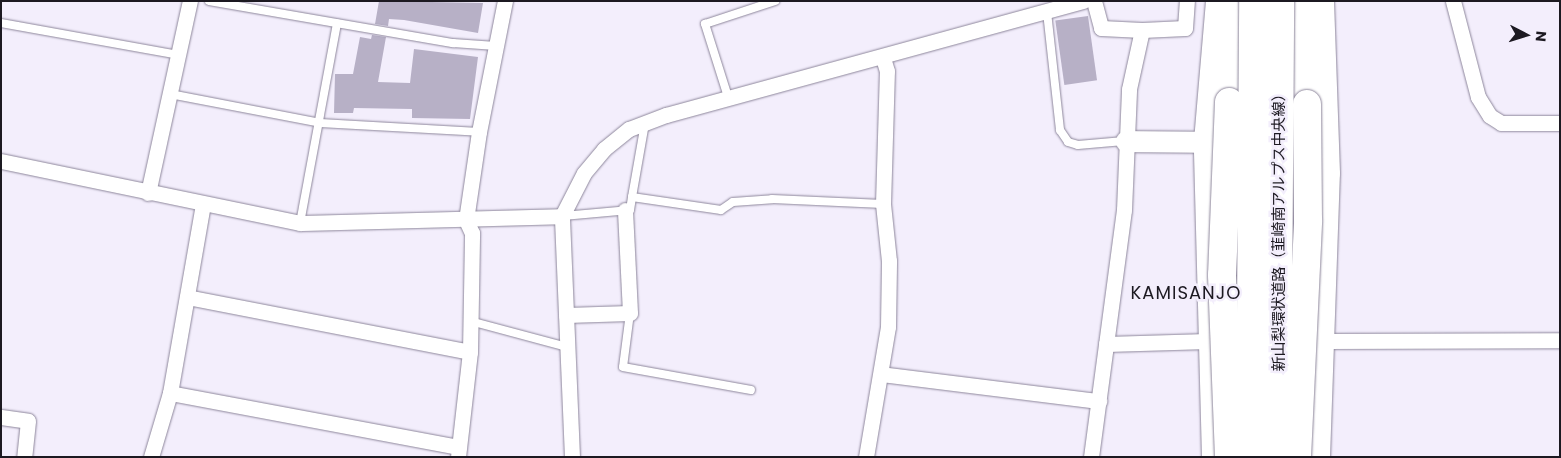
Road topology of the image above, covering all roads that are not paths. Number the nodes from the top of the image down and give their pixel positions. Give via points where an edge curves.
1 (190, 1) edge
2 (209, 1) edge
3 (506, 1) edge
4 (775, 1) edge
5 (1084, 1) edge
6 (1094, 1) edge
7 (1187, 1) edge
8 (1216, 1) edge
9 (1237, 1) edge
10 (1253, 1) edge
11 (1280, 1) edge
12 (1300, 1) edge
13 (1324, 1) edge
14 (1453, 1) edge
15 (1047, 12) junction
16 (1, 23) edge
17 (337, 23) junction
18 (1142, 30) junction
19 (496, 46) junction
20 (178, 55) junction
21 (883, 58) junction
22 (170, 94) junction
23 (729, 100) junction
24 (320, 123) junction
25 (645, 123) junction
26 (1560, 123) edge
27 (479, 132) junction
28 (1126, 141) junction
29 (1204, 141) junction
30 (1329, 145) junction
31 (1, 162) edge
32 (148, 193) junction
33 (203, 204) junction
34 (629, 204) junction
35 (884, 204) junction
36 (562, 216) junction
37 (466, 220) junction
38 (300, 223) junction
39 (187, 297) junction
40 (630, 313) junction
41 (566, 314) junction
42 (470, 321) junction
43 (1560, 340) edge
44 (1208, 341) junction
45 (1324, 341) junction
46 (1106, 344) junction
47 (567, 347) junction
48 (470, 352) junction
49 (881, 374) junction
50 (751, 390) dead end
51 (170, 393) junction
52 (1098, 400) junction
53 (1, 417) edge
54 (458, 452) edge
55 (24, 457) edge
56 (151, 457) edge
57 (572, 457) edge
58 (866, 457) edge
59 (1091, 457) edge
60 (1212, 457) edge
61 (1229, 457) edge
62 (1250, 457) edge
63 (1277, 457) edge
64 (1297, 457) edge
65 (1319, 457) edge

1 - 20 street
2 - 17 lane
3 - 19 street
4 - 23 lane via 705,24
5 - 15 street
6 - 18 street via 1101,28
7 - 18 street via 1185,28
8 - 29 street
9 - 61 highway, bridge via 1222,222
10 - 62 highway, 新山梨環状道路（韮崎南アルプス中央線）, bridge
11 - 63 highway, 新山梨環状道路（韮崎南アルプス中央線）, bridge
12 - 64 highway, bridge via 1309,159
13 - 30 street
14 - 26 street via 1478,96 1490,116 1501,123
15 - 21 street
15 - 28 lane via 1060,130 1068,142 1078,146
16 - 20 lane
17 - 19 lane via 453,43
17 - 24 lane
18 - 28 street via 1129,89
19 - 27 street
20 - 22 street
21 - 23 street
21 - 35 street via 887,71
22 - 24 lane
22 - 32 street
23 - 25 street
24 - 27 lane
24 - 38 lane
25 - 34 lane
25 - 36 street via 629,129 604,149 584,173
27 - 37 street
28 - 29 street
28 - 46 street via 1124,210
29 - 30 street
29 - 44 street
30 - 45 street
31 - 32 street
32 - 33 street
33 - 38 street
33 - 39 street
34 - 35 lane via 721,210 733,202 772,199
34 - 36 lane
34 - 40 street
35 - 49 street via 889,261 888,327
36 - 37 street
36 - 41 street
37 - 38 street
37 - 42 street via 472,233
39 - 48 street
39 - 51 street
40 - 41 street
40 - 50 lane via 623,367
41 - 47 street
42 - 47 lane
42 - 48 street
43 - 45 street
44 - 46 street
44 - 60 street
45 - 65 street
46 - 52 street
47 - 57 street
48 - 54 street
49 - 52 street
49 - 58 street
51 - 54 street
51 - 56 street
52 - 59 street
53 - 55 street via 28,421

